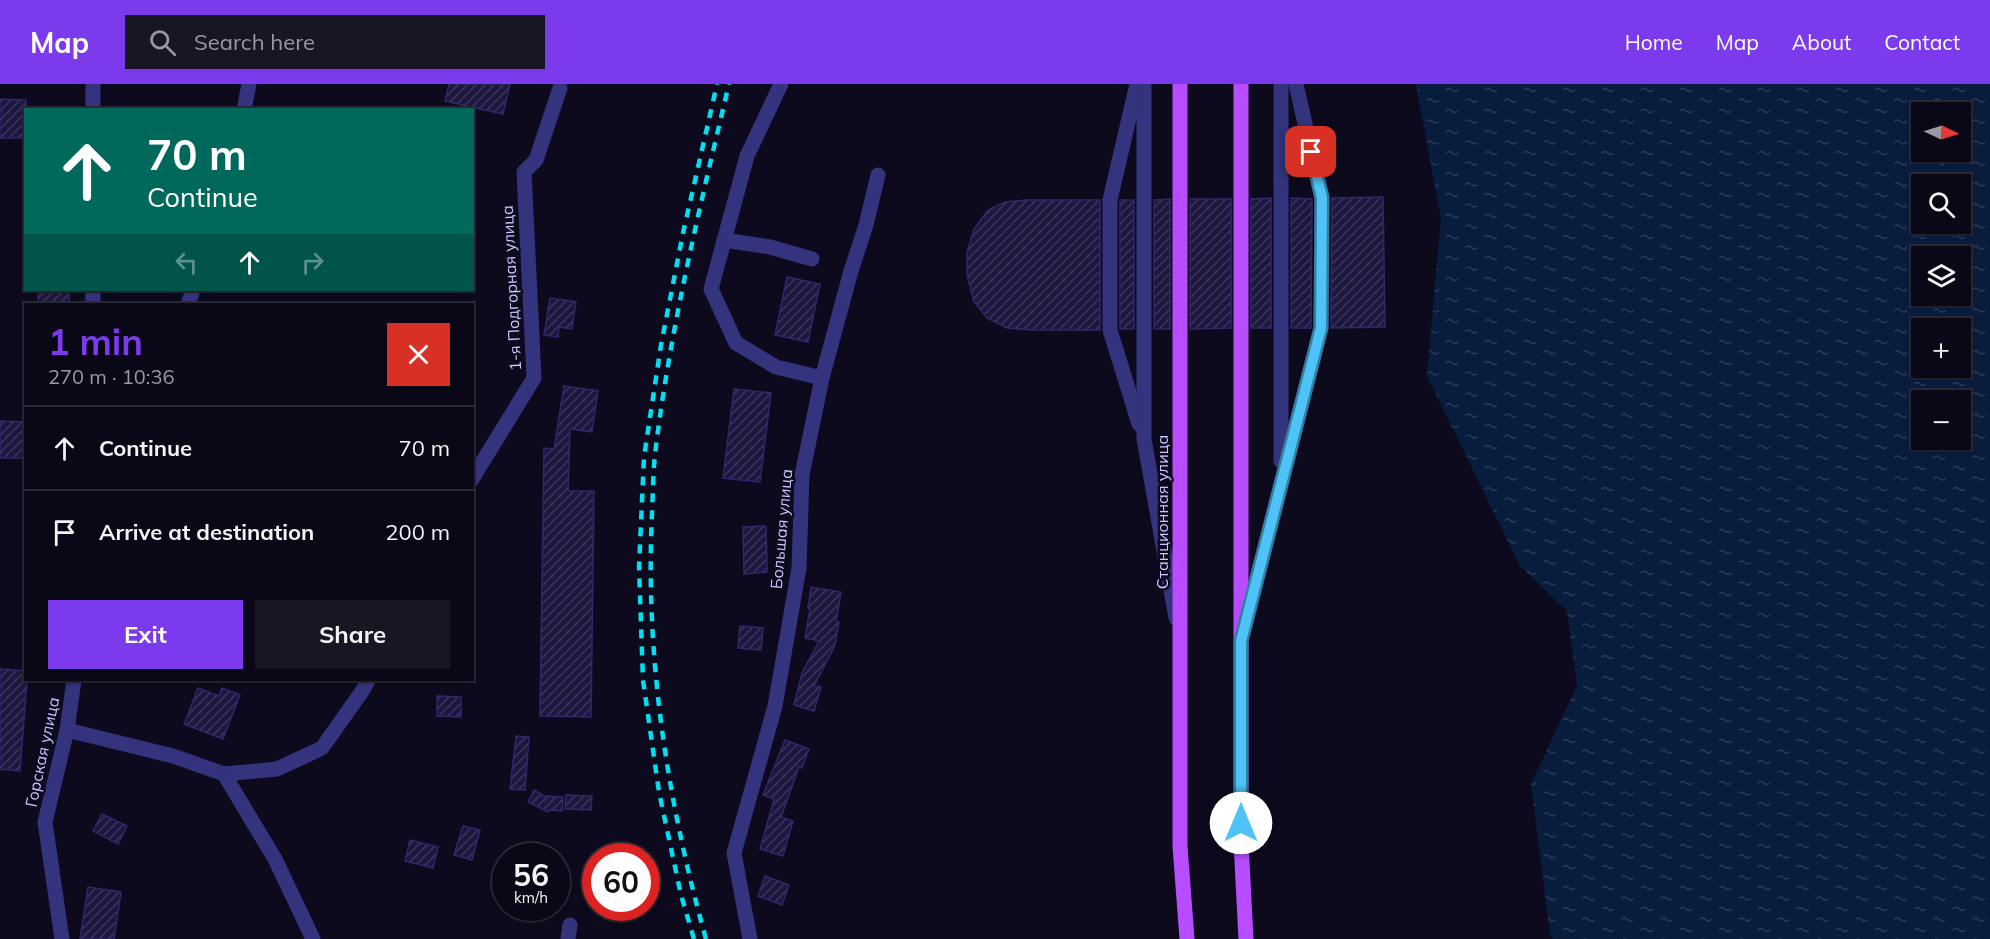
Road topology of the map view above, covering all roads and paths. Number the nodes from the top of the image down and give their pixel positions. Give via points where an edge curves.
1 (93, 84) edge
2 (249, 84) edge
3 (781, 84) edge
4 (1137, 84) edge
5 (1144, 84) edge
6 (1180, 84) edge
7 (1241, 84) edge
8 (1281, 84) edge
9 (1296, 84) edge
10 (560, 88) dead end
11 (93, 108) edge
12 (244, 108) edge
13 (878, 175) dead end
14 (724, 240) junction
15 (812, 259) dead end
16 (822, 378) junction
17 (1144, 439) junction
18 (474, 476) edge
19 (1281, 484) junction
20 (1241, 641) junction
21 (1181, 644) junction
22 (74, 681) edge
23 (368, 681) edge
24 (67, 730) junction
25 (224, 774) junction
26 (62, 939) edge
27 (313, 939) edge
28 (750, 939) edge
29 (1187, 939) edge
30 (1246, 939) edge

1 - 11 street
2 - 12 street
3 - 14 street via 747,156
4 - 17 street via 1110,200 1110,330
5 - 17 street
6 - 21 main road, Станционная улица
7 - 20 main road
8 - 19 street
9 - 19 street via 1322,198 1321,328
10 - 18 street, 1-я Подгорная улица via 536,160 524,172 534,378
13 - 16 street, Большая улица
14 - 15 street
14 - 16 street via 711,289 736,343 776,367
16 - 28 street, Большая улица via 802,475 799,568 775,706 734,853
17 - 21 street
19 - 20 street
20 - 30 main road via 1241,842
21 - 29 main road, Станционная улица via 1180,846
22 - 24 street, Горская улица
23 - 25 street via 322,748 277,769
24 - 25 street via 173,756
24 - 26 street, Горская улица via 45,822
25 - 27 street via 275,859

